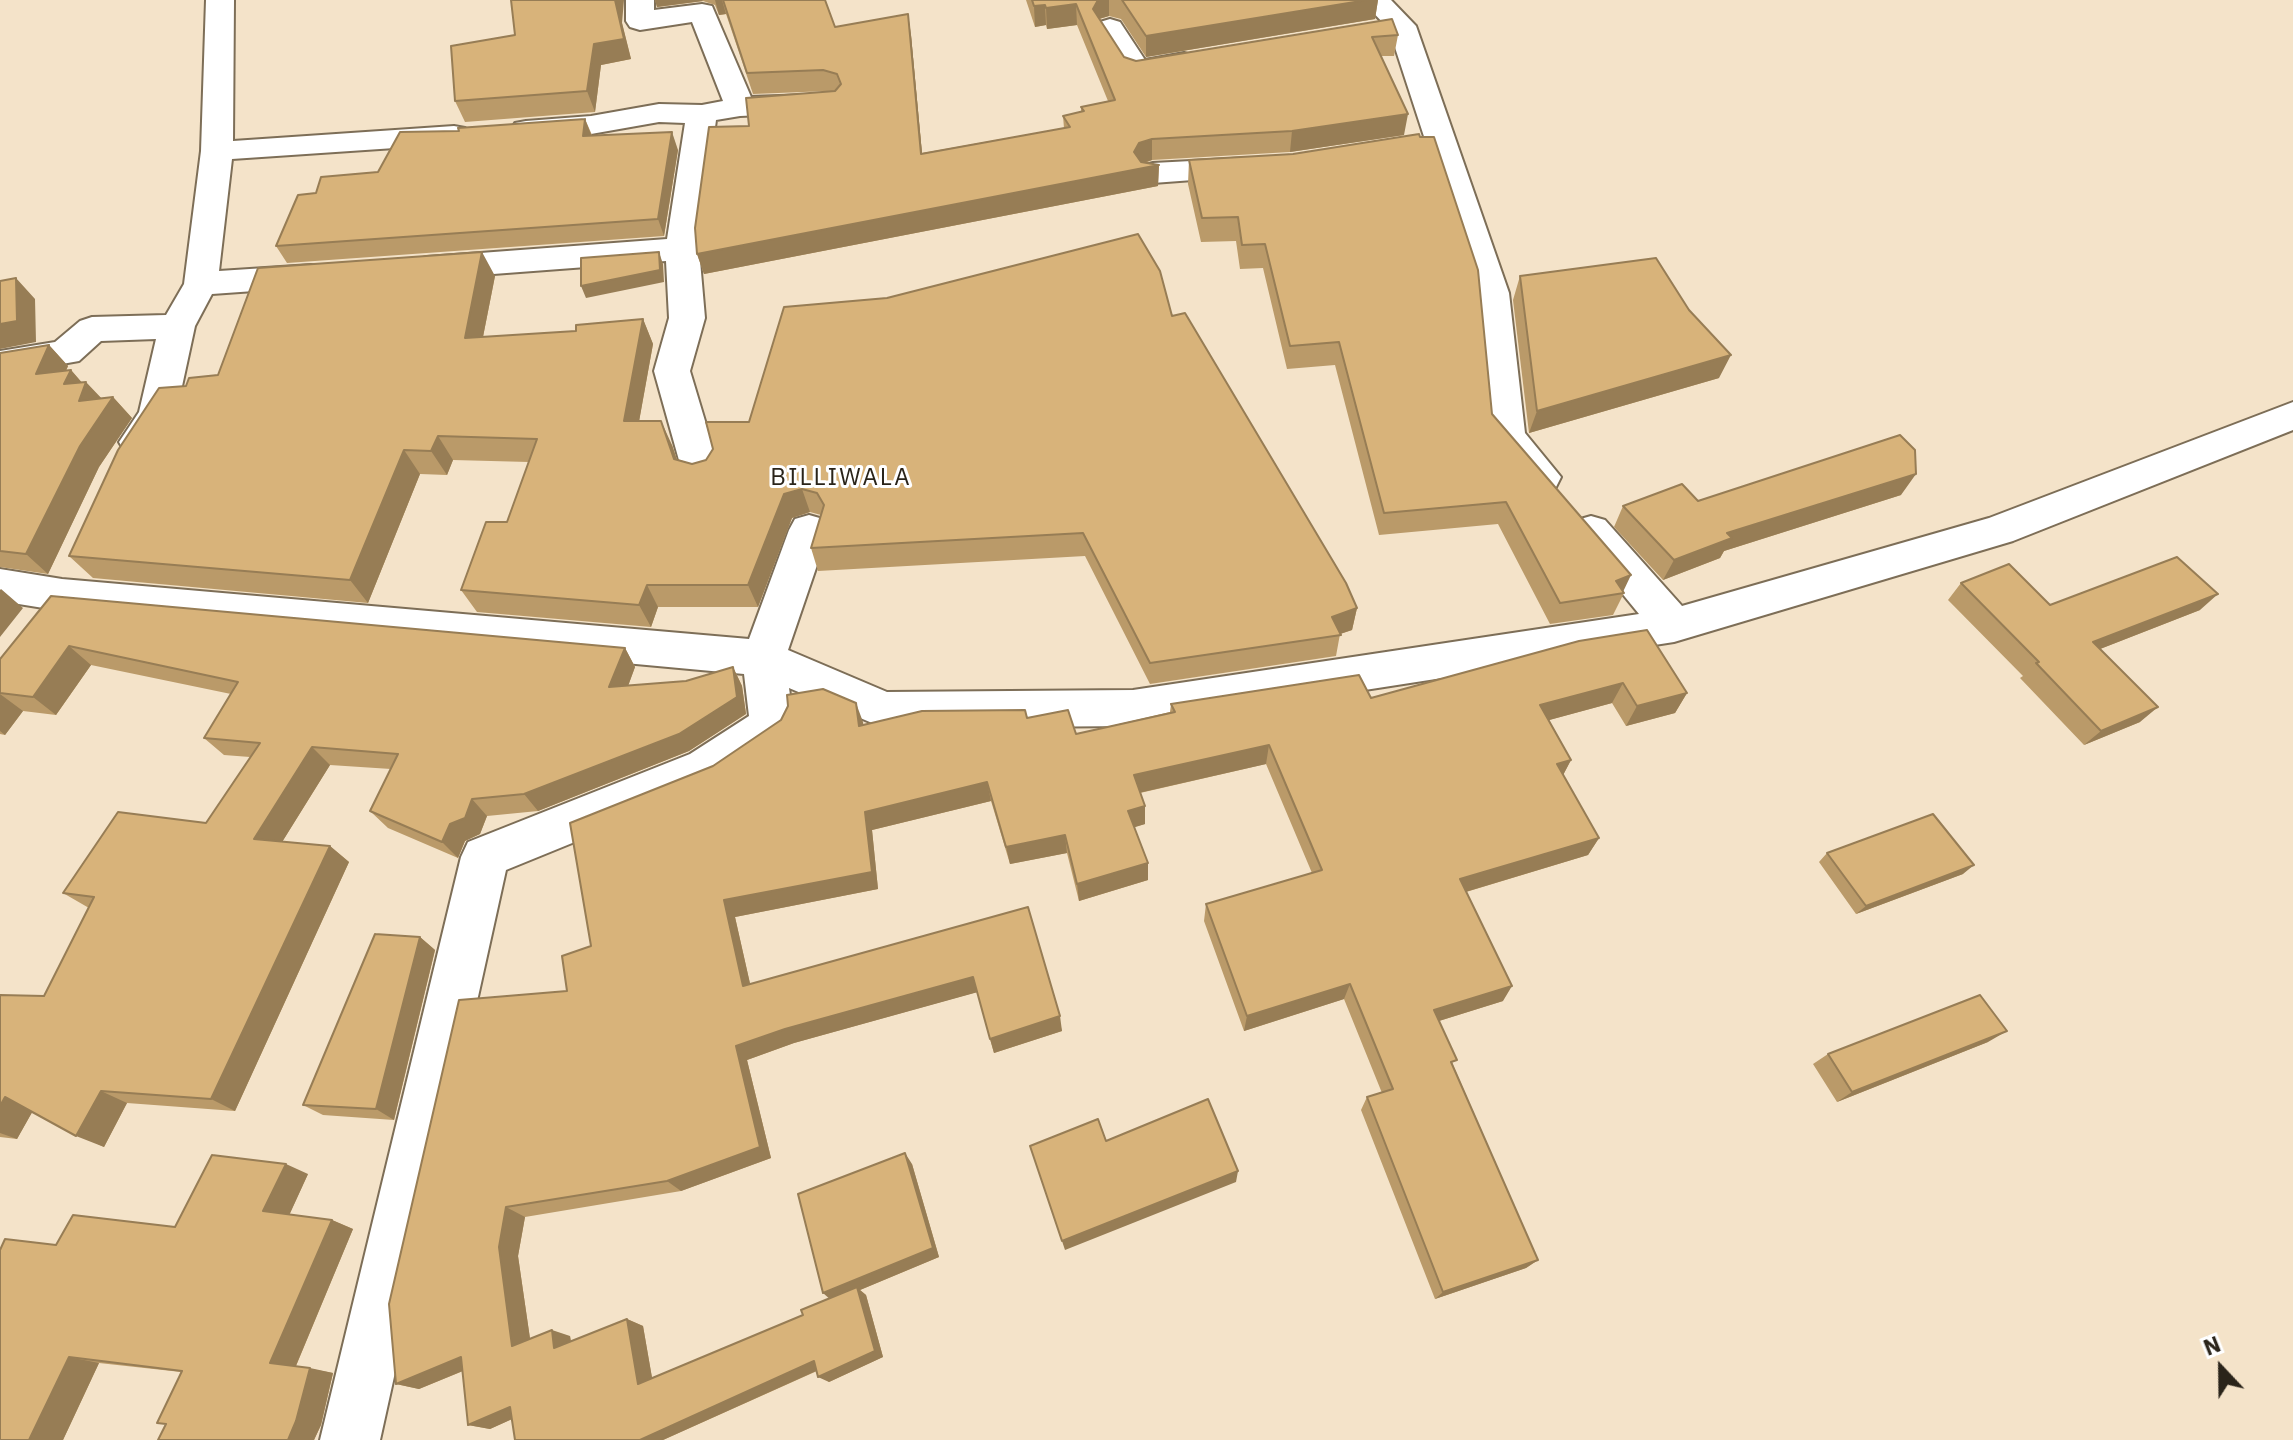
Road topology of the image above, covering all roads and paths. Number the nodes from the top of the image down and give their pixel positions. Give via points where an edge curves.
1 (220, 0) edge
2 (640, 0) edge
3 (1382, 19) edge
4 (1110, 28) edge
5 (1215, 57) edge
6 (828, 103) edge
7 (740, 107) junction
8 (702, 114) junction
9 (217, 151) junction
10 (1275, 166) edge
11 (1153, 173) edge
12 (682, 249) junction
13 (403, 269) edge
14 (341, 274) edge
15 (201, 284) junction
16 (177, 326) junction
17 (0, 363) edge
18 (2293, 415) edge
19 (121, 468) edge
20 (701, 471) edge
21 (809, 530) dead end
22 (68, 580) junction
23 (0, 585) edge
24 (1674, 625) junction
25 (35, 628) edge
26 (764, 658) junction
27 (350, 1440) edge

1 - 9 street
2 - 7 street via 640,21 702,12
3 - 24 street via 1426,143 1492,293 1507,437
4 - 5 street via 1137,70
6 - 7 street
7 - 8 street
8 - 9 street via 659,113 591,125
8 - 12 street
9 - 15 street
10 - 11 street
12 - 13 street
12 - 20 street via 687,318 672,371
14 - 15 street
15 - 16 street
16 - 17 street via 92,329 66,352
16 - 19 street via 157,414
18 - 24 street via 1999,530
21 - 26 street
22 - 23 street
22 - 25 street
22 - 26 street
24 - 26 street via 1133,708 884,710
26 - 27 street via 772,724 706,768 485,857

